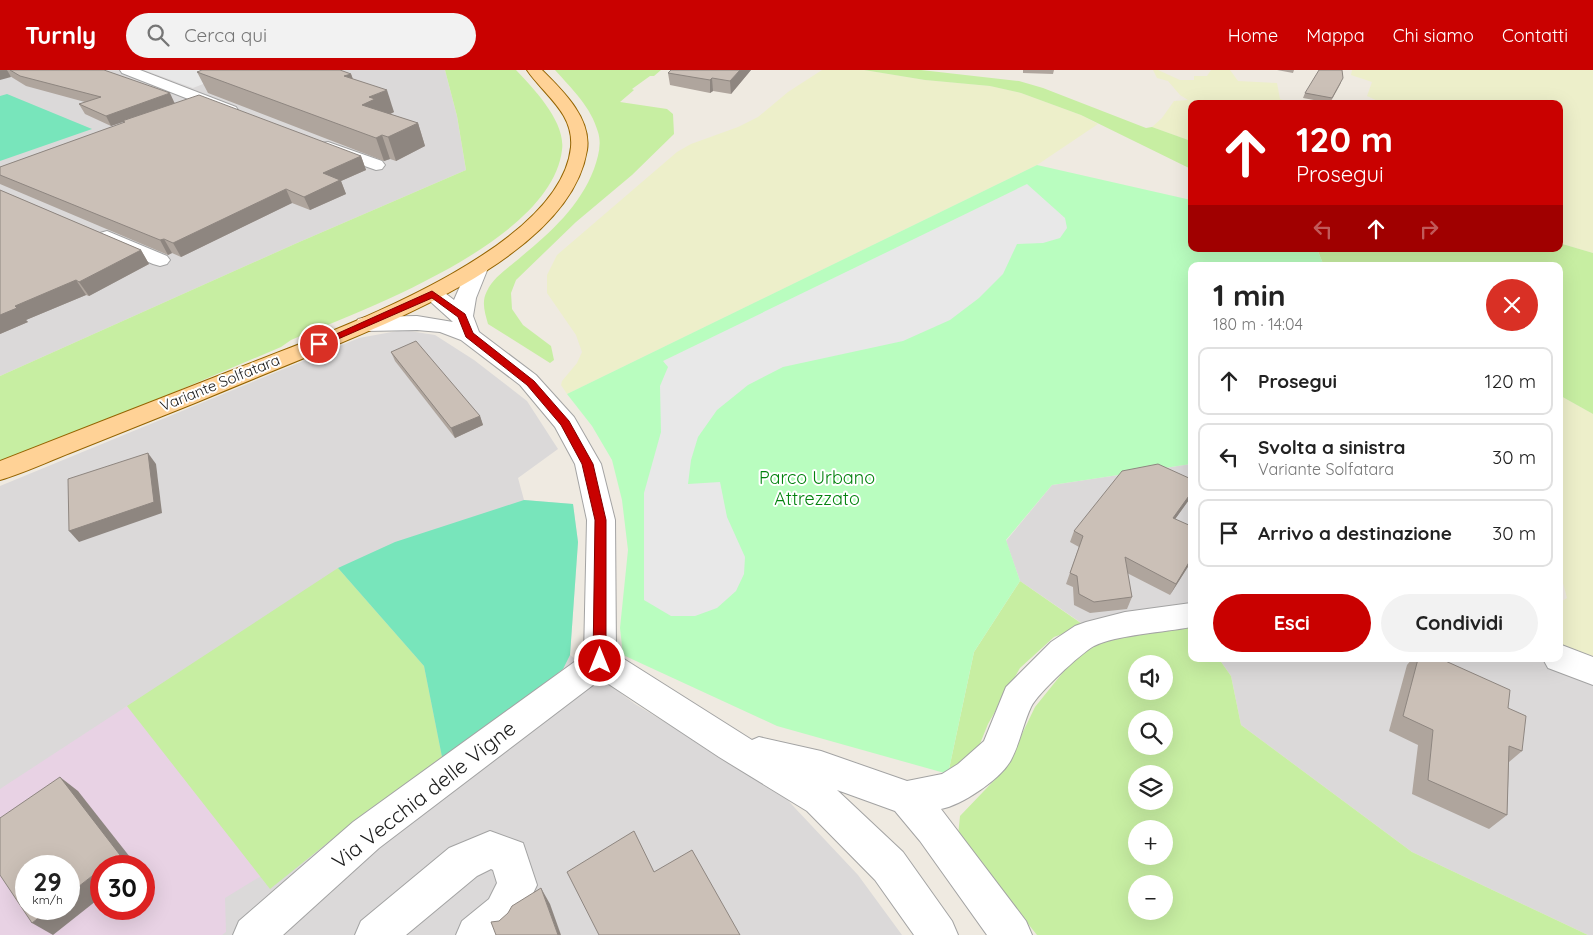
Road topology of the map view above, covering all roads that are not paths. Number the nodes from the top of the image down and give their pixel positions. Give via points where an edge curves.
1 (127, 70) edge
2 (534, 70) edge
3 (205, 100) junction
4 (186, 107) edge
5 (241, 114) edge
6 (313, 141) edge
7 (376, 165) edge
8 (90, 230) edge
9 (160, 260) edge
10 (478, 268) junction
11 (432, 294) junction
12 (413, 304) junction
13 (366, 324) junction
14 (458, 325) junction
15 (0, 471) edge
16 (1188, 614) edge
17 (1563, 660) edge
18 (600, 661) junction
19 (1593, 672) edge
20 (731, 746) junction
21 (907, 798) junction
22 (253, 935) edge
23 (375, 935) edge
24 (476, 935) edge
25 (938, 935) edge
26 (1012, 935) edge

1 - 3 street
2 - 10 main road, Variante Solfatara via 558,96 578,130 580,148 576,166 544,214
3 - 4 street
3 - 5 street
6 - 7 street
8 - 9 street
10 - 11 main road, Variante Solfatara
10 - 14 street
11 - 12 main road, Variante Solfatara
11 - 14 street
12 - 13 main road, Variante Solfatara
12 - 14 street
13 - 14 street
13 - 15 main road, Variante Solfatara
14 - 18 street via 531,383 565,423 588,464 600,520
16 - 21 street via 1086,635 1062,651 1018,697 998,751 971,776 948,790
17 - 19 street
18 - 20 street
18 - 22 street, Via Vecchia delle Vigne via 366,835
20 - 21 street via 821,768
20 - 25 street via 820,799 889,866
21 - 26 street
23 - 24 street via 463,862 490,850 509,857 517,885 502,913

